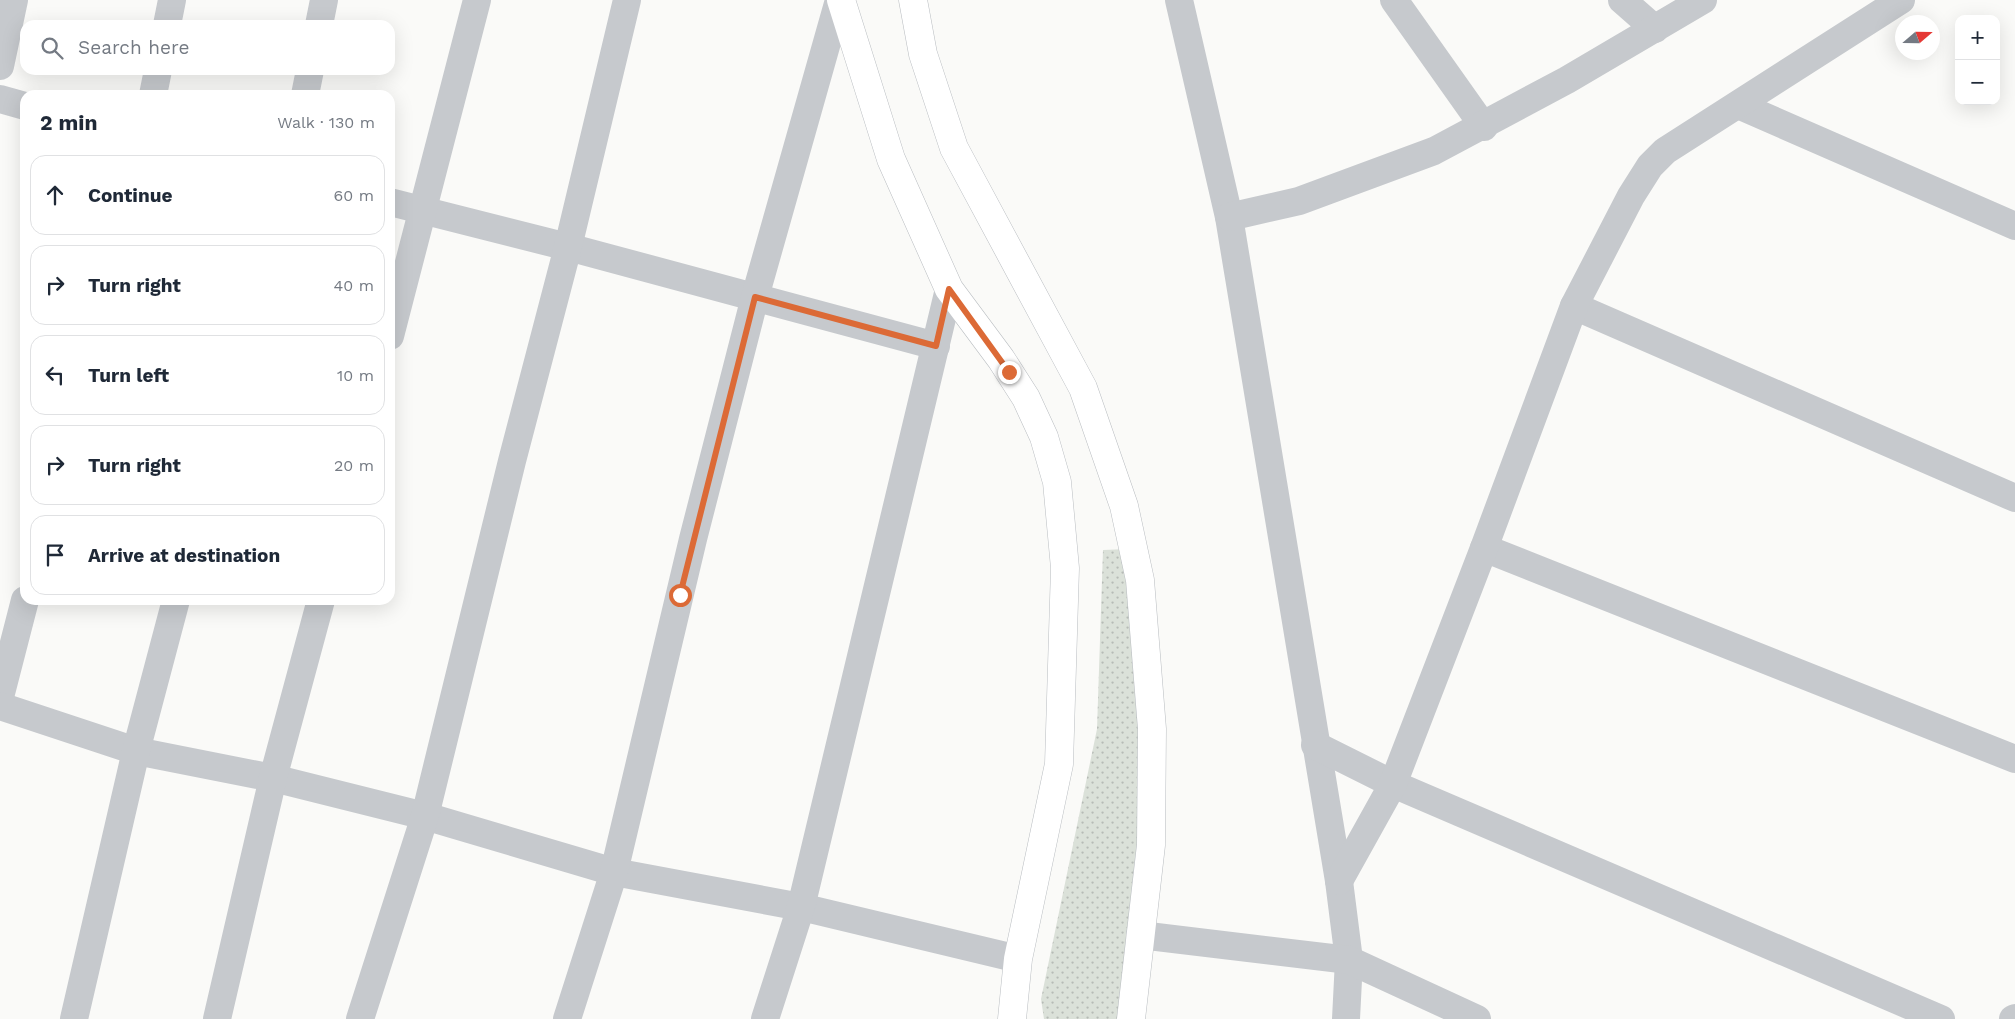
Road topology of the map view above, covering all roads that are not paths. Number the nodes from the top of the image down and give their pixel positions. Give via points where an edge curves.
1 (14, 0) edge
2 (172, 0) edge
3 (324, 0) edge
4 (477, 0) edge
5 (627, 0) edge
6 (840, 0) edge
7 (913, 0) edge
8 (1179, 0) edge
9 (1394, 0) edge
10 (1622, 0) edge
11 (1703, 0) edge
12 (1901, 0) edge
13 (168, 20) edge
14 (320, 20) edge
15 (1655, 29) junction
16 (0, 66) edge
17 (157, 75) edge
18 (309, 75) edge
19 (155, 90) edge
20 (306, 90) edge
21 (0, 98) edge
22 (20, 104) edge
23 (1738, 104) junction
24 (1484, 127) junction
25 (395, 203) edge
26 (423, 210) junction
27 (1229, 217) junction
28 (2015, 226) edge
29 (568, 247) junction
30 (949, 289) junction
31 (755, 297) junction
32 (1574, 306) junction
33 (395, 317) edge
34 (936, 346) junction
35 (2015, 498) edge
36 (1484, 548) junction
37 (24, 605) edge
38 (175, 605) edge
39 (319, 605) edge
40 (0, 697) edge
41 (0, 706) edge
42 (1315, 745) junction
43 (136, 751) junction
44 (2015, 759) edge
45 (273, 778) junction
46 (1392, 784) junction
47 (425, 816) junction
48 (614, 872) junction
49 (1339, 882) junction
50 (801, 907) junction
51 (1140, 935) junction
52 (1018, 959) junction
53 (1349, 960) junction
54 (74, 1019) edge
55 (217, 1019) edge
56 (360, 1019) edge
57 (567, 1019) edge
58 (765, 1019) edge
59 (1012, 1019) edge
60 (1131, 1019) edge
61 (1346, 1019) edge
62 (1477, 1019) edge
63 (1941, 1019) edge

1 - 16 street
2 - 13 street
3 - 14 street
4 - 26 street
5 - 29 street
6 - 30 main road via 891,159
6 - 31 street
7 - 51 main road via 922,54 954,148 1084,388 1124,506 1140,580 1152,729 1151,846
8 - 27 street
9 - 24 street
10 - 15 street
11 - 15 street
12 - 23 street
15 - 24 street
17 - 19 street
18 - 20 street
21 - 22 street
23 - 28 street
23 - 32 street via 1665,151 1650,166
24 - 27 street via 1434,152 1354,183 1299,201
25 - 26 street
26 - 29 street
26 - 33 street
27 - 42 street
29 - 31 street
29 - 47 street
30 - 34 street
30 - 52 main road via 1026,398 1044,437 1058,482 1065,568 1059,764
31 - 34 street
31 - 48 street via 693,539
32 - 35 street
32 - 36 street
34 - 50 street
36 - 44 street
36 - 46 street
37 - 40 street
38 - 43 street
39 - 45 street
41 - 43 street
42 - 46 street
42 - 49 street
43 - 45 street
43 - 54 street
45 - 47 street
45 - 55 street
46 - 49 street
46 - 63 street
47 - 48 street
47 - 56 street
48 - 50 street
48 - 57 street
49 - 53 street
50 - 52 street
50 - 58 street
51 - 53 street
51 - 60 main road
52 - 59 main road
53 - 61 street
53 - 62 street

